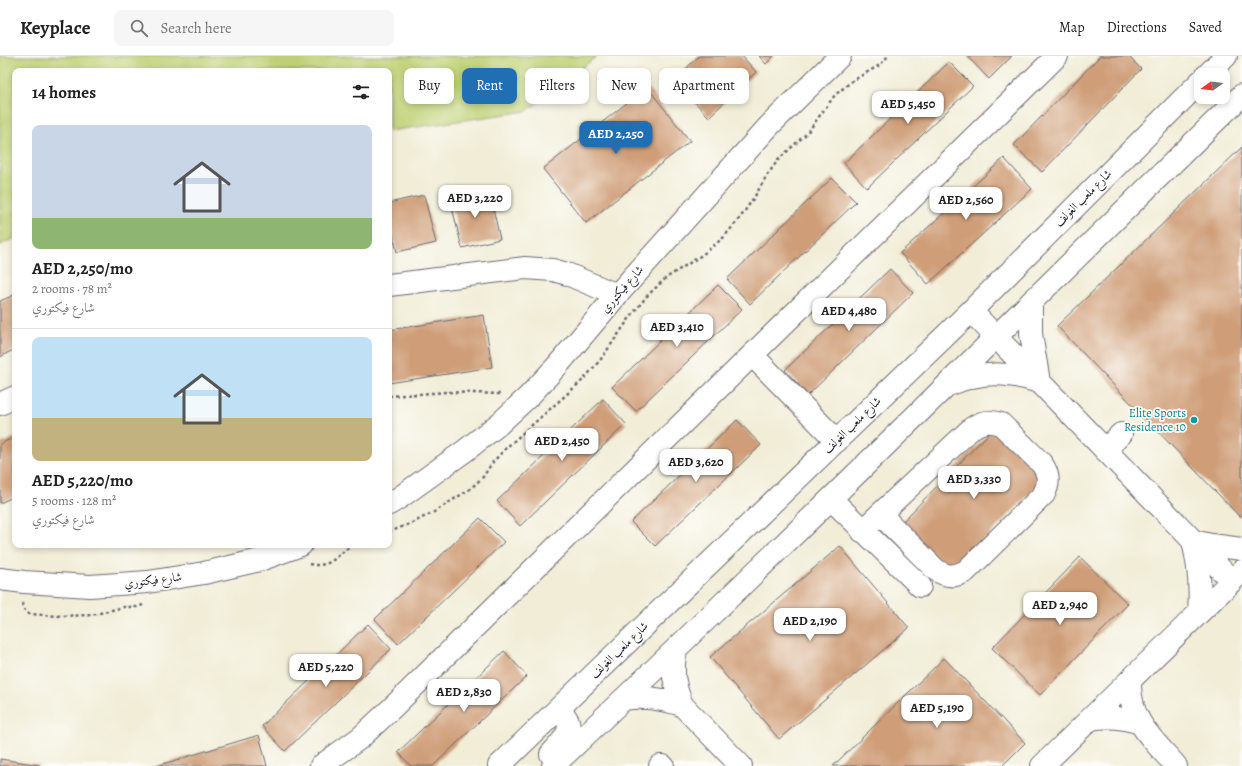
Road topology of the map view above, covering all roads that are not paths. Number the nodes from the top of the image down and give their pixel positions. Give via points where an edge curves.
1 (840, 56) edge
2 (1057, 56) edge
3 (1194, 88) edge
4 (1242, 95) edge
5 (392, 285) edge
6 (617, 294) junction
7 (1031, 302) junction
8 (970, 311) junction
9 (996, 337) junction
10 (752, 355) junction
11 (1039, 382) junction
12 (946, 386) junction
13 (12, 398) edge
14 (0, 404) edge
15 (1121, 434) dead end
16 (836, 440) junction
17 (1106, 450) junction
18 (831, 499) junction
19 (392, 502) edge
20 (880, 514) junction
21 (862, 531) junction
22 (1193, 541) junction
23 (293, 548) edge
24 (1242, 549) edge
25 (1237, 576) edge
26 (0, 579) edge
27 (920, 586) dead end
28 (1199, 612) junction
29 (676, 649) junction
30 (1130, 680) junction
31 (624, 699) junction
32 (682, 705) junction
33 (558, 709) junction
34 (1091, 719) junction
35 (1140, 723) junction
36 (321, 766) edge
37 (499, 766) edge
38 (538, 766) edge
39 (553, 766) edge
40 (742, 766) edge
41 (1042, 766) edge
42 (1176, 766) edge

1 - 6 street, شارع فيكتوري via 769,126
2 - 10 street
3 - 8 street, شارع ملعب الغولف
4 - 7 street
5 - 6 street via 525,268 553,270
6 - 19 street, شارع فيكتوري via 557,366 500,424
7 - 9 street
7 - 11 street via 1031,334
8 - 9 street
8 - 16 street, شارع ملعب الغولف
9 - 11 street
9 - 12 street
10 - 16 street
10 - 36 street via 393,707 360,738
11 - 12 street via 1021,376 989,374 964,378
11 - 17 street
12 - 18 street
13 - 14 street
15 - 17 street
16 - 33 street, شارع ملعب الغولف
17 - 22 street
18 - 21 street
18 - 29 street
20 - 20 street via 936,570 943,575 959,575 1044,494 1048,474 1041,463 1001,424 986,422 972,428
20 - 21 street
21 - 27 street
22 - 24 street
22 - 25 street
22 - 28 street via 1200,576
23 - 26 street, شارع فيكتوري via 260,560 204,574 148,582 90,586
25 - 28 street
28 - 30 street
29 - 31 street
29 - 32 street via 674,677
30 - 34 street
30 - 35 street via 1133,707
31 - 32 street via 650,698
31 - 39 street
32 - 40 street
33 - 37 street, شارع ملعب الغولف
33 - 38 street via 568,720 568,734
34 - 35 street via 1111,716
34 - 41 street
35 - 42 street

